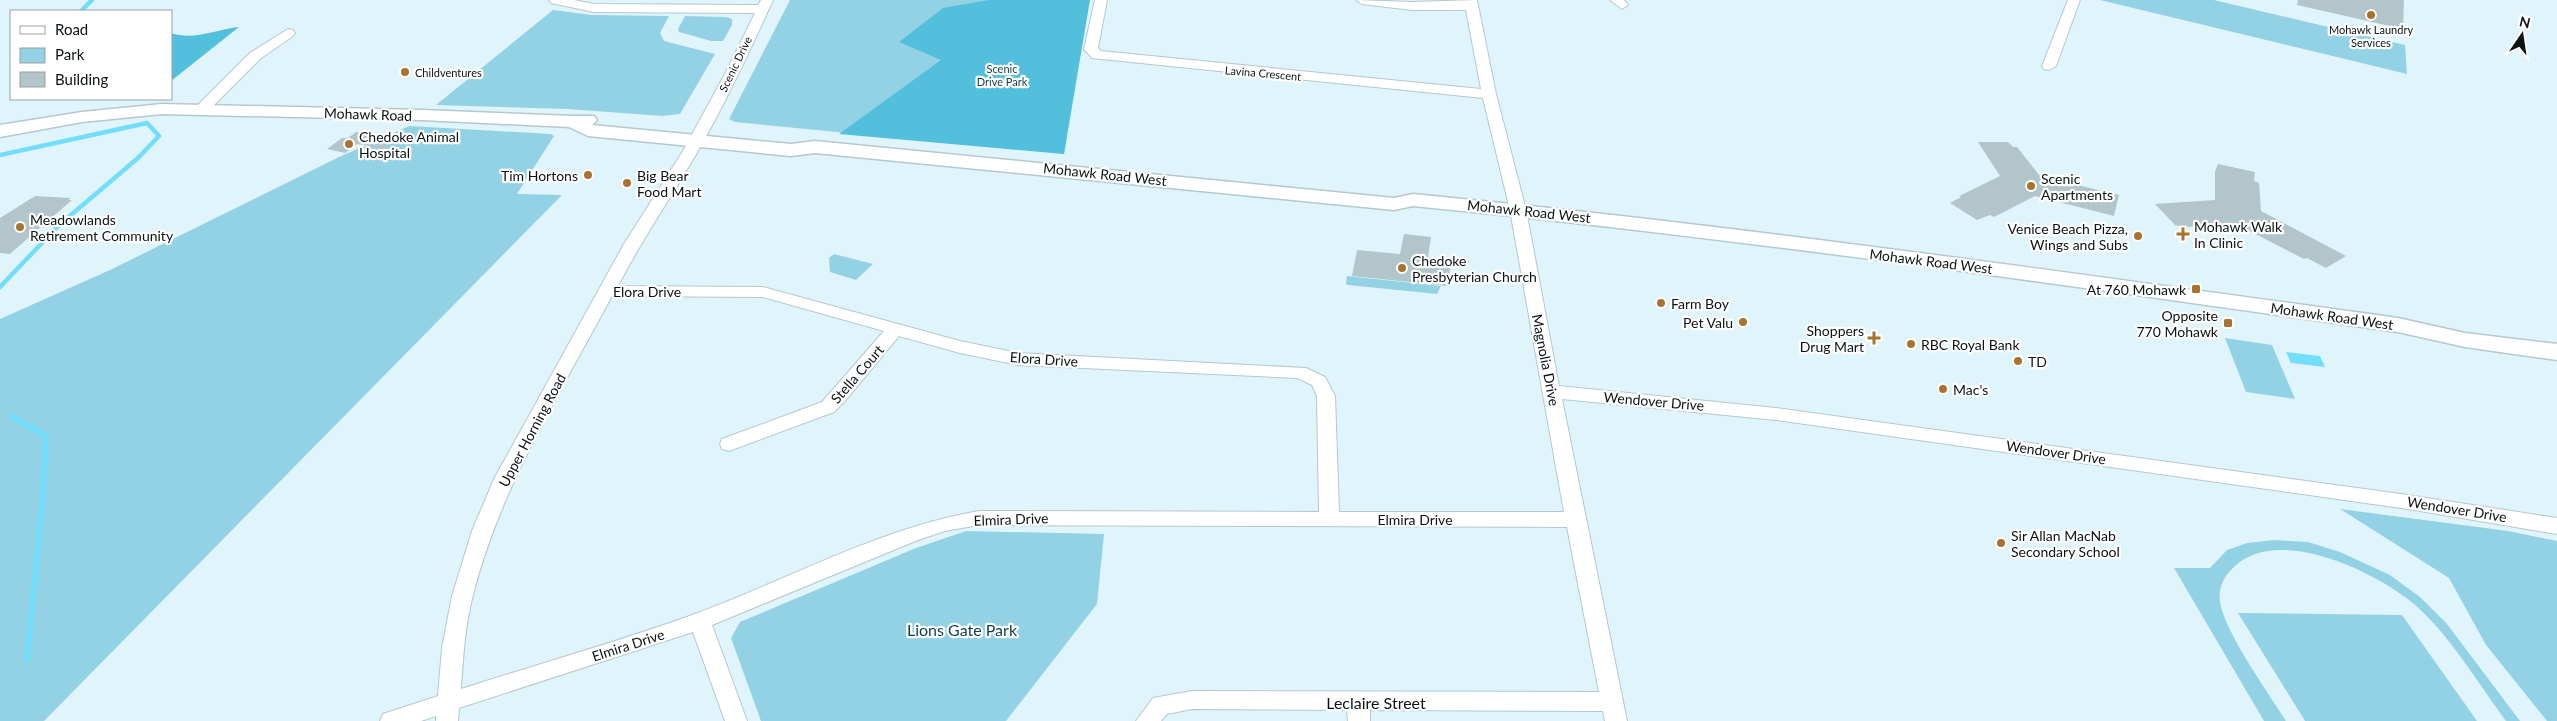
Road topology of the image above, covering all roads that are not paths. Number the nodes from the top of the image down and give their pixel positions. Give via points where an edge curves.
1 (555, 0) edge
2 (1101, 0) edge
3 (1362, 0) edge
4 (2074, 0) edge
5 (1471, 3) edge
6 (765, 4) edge
7 (288, 33) dead end
8 (2049, 66) dead end
9 (1489, 94) junction
10 (162, 109) junction
11 (202, 109) junction
12 (0, 121) edge
13 (0, 131) edge
14 (699, 134) junction
15 (1518, 216) junction
16 (1986, 268) junction
17 (1955, 279) junction
18 (606, 291) junction
19 (896, 328) junction
20 (2465, 340) junction
21 (2557, 352) edge
22 (1553, 392) junction
23 (729, 444) dead end
24 (1329, 518) junction
25 (1575, 520) junction
26 (2557, 526) edge
27 (700, 621) junction
28 (447, 711) edge
29 (1358, 711) edge
30 (1614, 712) edge
31 (391, 721) edge
32 (736, 721) edge
33 (1147, 721) edge

1 - 6 street via 594,8
2 - 9 street, Lavina Crescent via 1090,49 1097,56
3 - 5 street via 1412,6
4 - 8 street
5 - 9 street, Magnolia Drive
6 - 14 street, Scenic Drive
7 - 11 street via 256,56
9 - 15 street, Magnolia Drive
10 - 11 main road, Mohawk Road
10 - 12 main road, Mohawk Road via 147,105 87,108
10 - 13 main road, Mohawk Road via 74,118
11 - 14 main road, Mohawk Road via 573,122 588,130
14 - 15 main road, Mohawk Road West via 791,150 815,146 1394,204 1413,211
14 - 18 street, Upper Horning Road
15 - 16 main road, Mohawk Road West via 1588,217
15 - 17 main road, Mohawk Road West
15 - 22 street, Magnolia Drive
16 - 17 main road
16 - 20 main road, Mohawk Road West via 2398,325
17 - 20 main road, Mohawk Road West via 2309,326 2418,339
18 - 19 street, Elora Drive via 763,292
18 - 28 street, Upper Horning Road via 504,478 482,531 459,611
19 - 23 street, Stella Court via 828,407
19 - 24 street, Elora Drive via 960,347 1018,359 1300,372 1318,381 1326,396
20 - 21 main road, Mohawk Road West
22 - 25 street, Magnolia Drive
22 - 26 street, Wendover Drive via 1776,414 2408,502
24 - 25 street, Elmira Drive
24 - 27 street, Elmira Drive via 979,518 911,534
25 - 30 street, Magnolia Drive
27 - 28 street, Elmira Drive
27 - 32 street
28 - 31 street
29 - 30 street, Leclaire Street
29 - 33 street, Leclaire Street via 1192,700 1161,705

